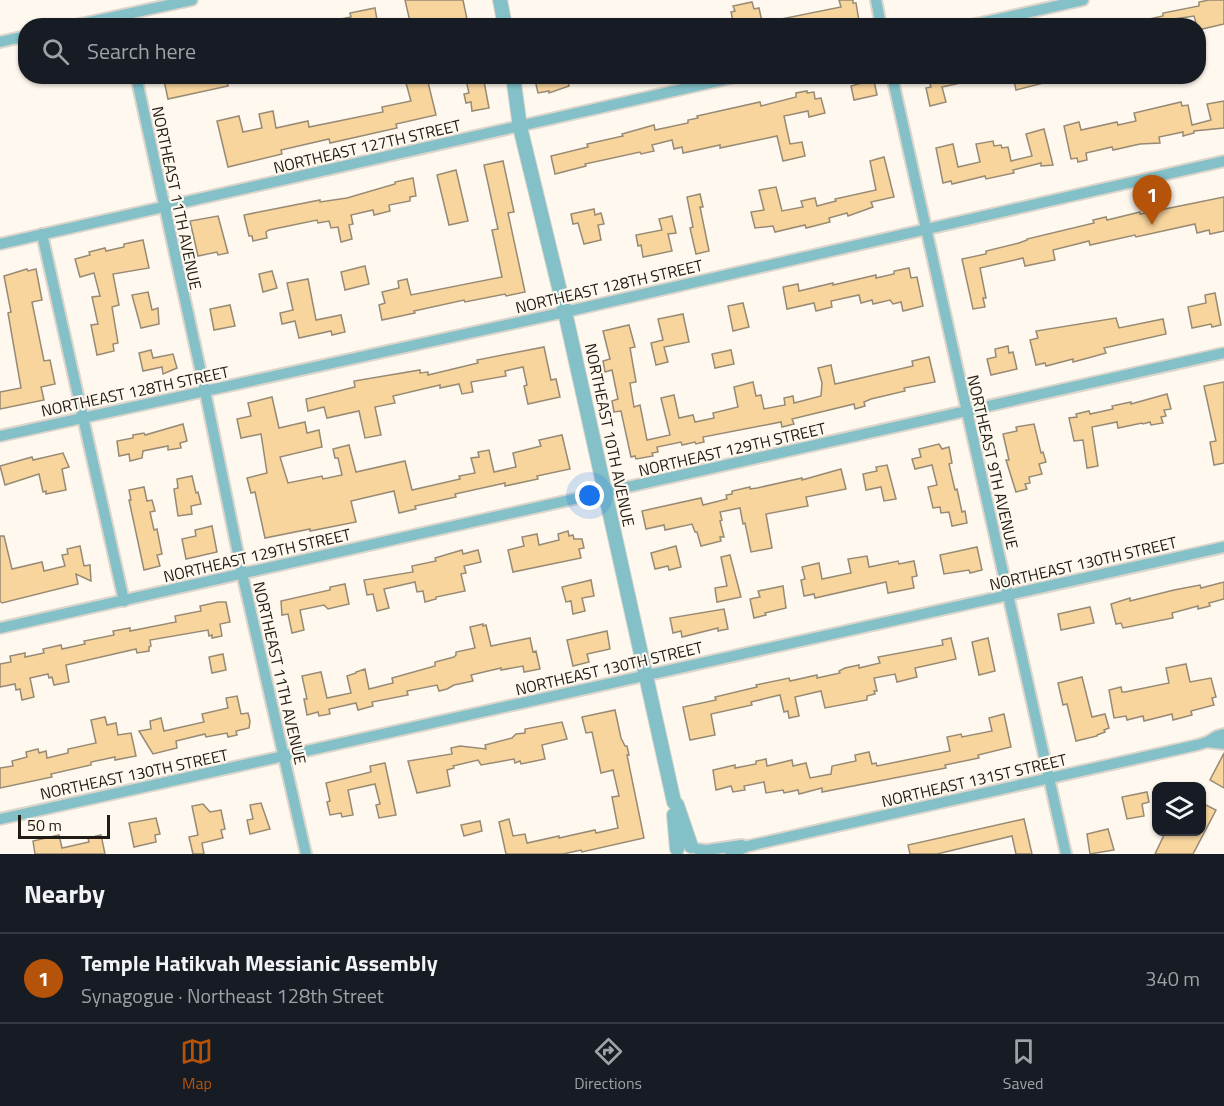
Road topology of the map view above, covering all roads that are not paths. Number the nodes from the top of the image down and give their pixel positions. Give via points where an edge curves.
1 (192, 0) edge
2 (500, 0) edge
3 (876, 0) edge
4 (1083, 0) edge
5 (131, 18) edge
6 (504, 18) edge
7 (879, 18) edge
8 (1003, 18) edge
9 (18, 38) edge
10 (0, 42) edge
11 (138, 84) edge
12 (514, 84) edge
13 (705, 84) edge
14 (894, 84) edge
15 (520, 127) junction
16 (1224, 161) edge
17 (163, 208) junction
18 (925, 230) junction
19 (42, 234) junction
20 (0, 244) edge
21 (566, 312) junction
22 (1224, 353) edge
23 (205, 391) junction
24 (966, 412) junction
25 (84, 417) junction
26 (0, 436) edge
27 (605, 493) junction
28 (1224, 547) edge
29 (242, 573) junction
30 (1009, 595) junction
31 (124, 601) junction
32 (0, 628) edge
33 (646, 675) junction
34 (1224, 734) edge
35 (1208, 742) junction
36 (1224, 744) edge
37 (284, 757) junction
38 (1050, 778) junction
39 (674, 802) junction
40 (0, 819) edge
41 (748, 846) junction
42 (696, 850) edge
43 (674, 853) edge
44 (306, 854) edge
45 (730, 854) edge
46 (1066, 854) edge

1 - 5 street
2 - 6 street
3 - 7 street
4 - 8 street
9 - 10 street
11 - 17 street, NORTHEAST 11TH AVENUE
12 - 15 street, NORTHEAST 10TH AVENUE
13 - 15 street, NORTHEAST 127TH STREET
14 - 18 street, NORTHEAST 9TH AVENUE
15 - 17 street, NORTHEAST 127TH STREET
15 - 21 street, NORTHEAST 10TH AVENUE
16 - 18 street, NORTHEAST 128TH STREET
17 - 19 street, NORTHEAST 127TH STREET
17 - 23 street, NORTHEAST 11TH AVENUE
18 - 21 street, NORTHEAST 128TH STREET
18 - 24 street, NORTHEAST 9TH AVENUE
19 - 20 street, NORTHEAST 127TH STREET
19 - 25 street
21 - 23 street, NORTHEAST 128TH STREET
21 - 27 street, NORTHEAST 10TH AVENUE
22 - 24 street, NORTHEAST 129TH STREET
23 - 25 street, NORTHEAST 128TH STREET
23 - 29 street, NORTHEAST 11TH AVENUE
24 - 27 street, NORTHEAST 129TH STREET
24 - 30 street, NORTHEAST 9TH AVENUE
25 - 26 street, NORTHEAST 128TH STREET
25 - 31 street
27 - 29 street, NORTHEAST 129TH STREET
27 - 33 street, NORTHEAST 10TH AVENUE
28 - 30 street, NORTHEAST 130TH STREET
29 - 31 street, NORTHEAST 129TH STREET
29 - 37 street, NORTHEAST 11TH AVENUE
30 - 33 street, NORTHEAST 130TH STREET
30 - 38 street, NORTHEAST 9TH AVENUE
31 - 32 street, NORTHEAST 129TH STREET
33 - 37 street, NORTHEAST 130TH STREET
33 - 39 street, NORTHEAST 10TH AVENUE
34 - 35 street, NORTHEAST 131ST STREET
35 - 36 street, NORTHEAST 131ST STREET
35 - 38 street, NORTHEAST 131ST STREET
37 - 40 street, NORTHEAST 130TH STREET
37 - 44 street, NORTHEAST 11TH AVENUE
38 - 41 street, NORTHEAST 131ST STREET
38 - 46 street, NORTHEAST 9TH AVENUE
39 - 42 street, NORTHEAST 10TH AVENUE
39 - 43 street, NORTHEAST 10TH AVENUE
41 - 42 street, NORTHEAST 131ST STREET
41 - 45 street, NORTHEAST 131ST STREET
42 - 43 street via 681,847

